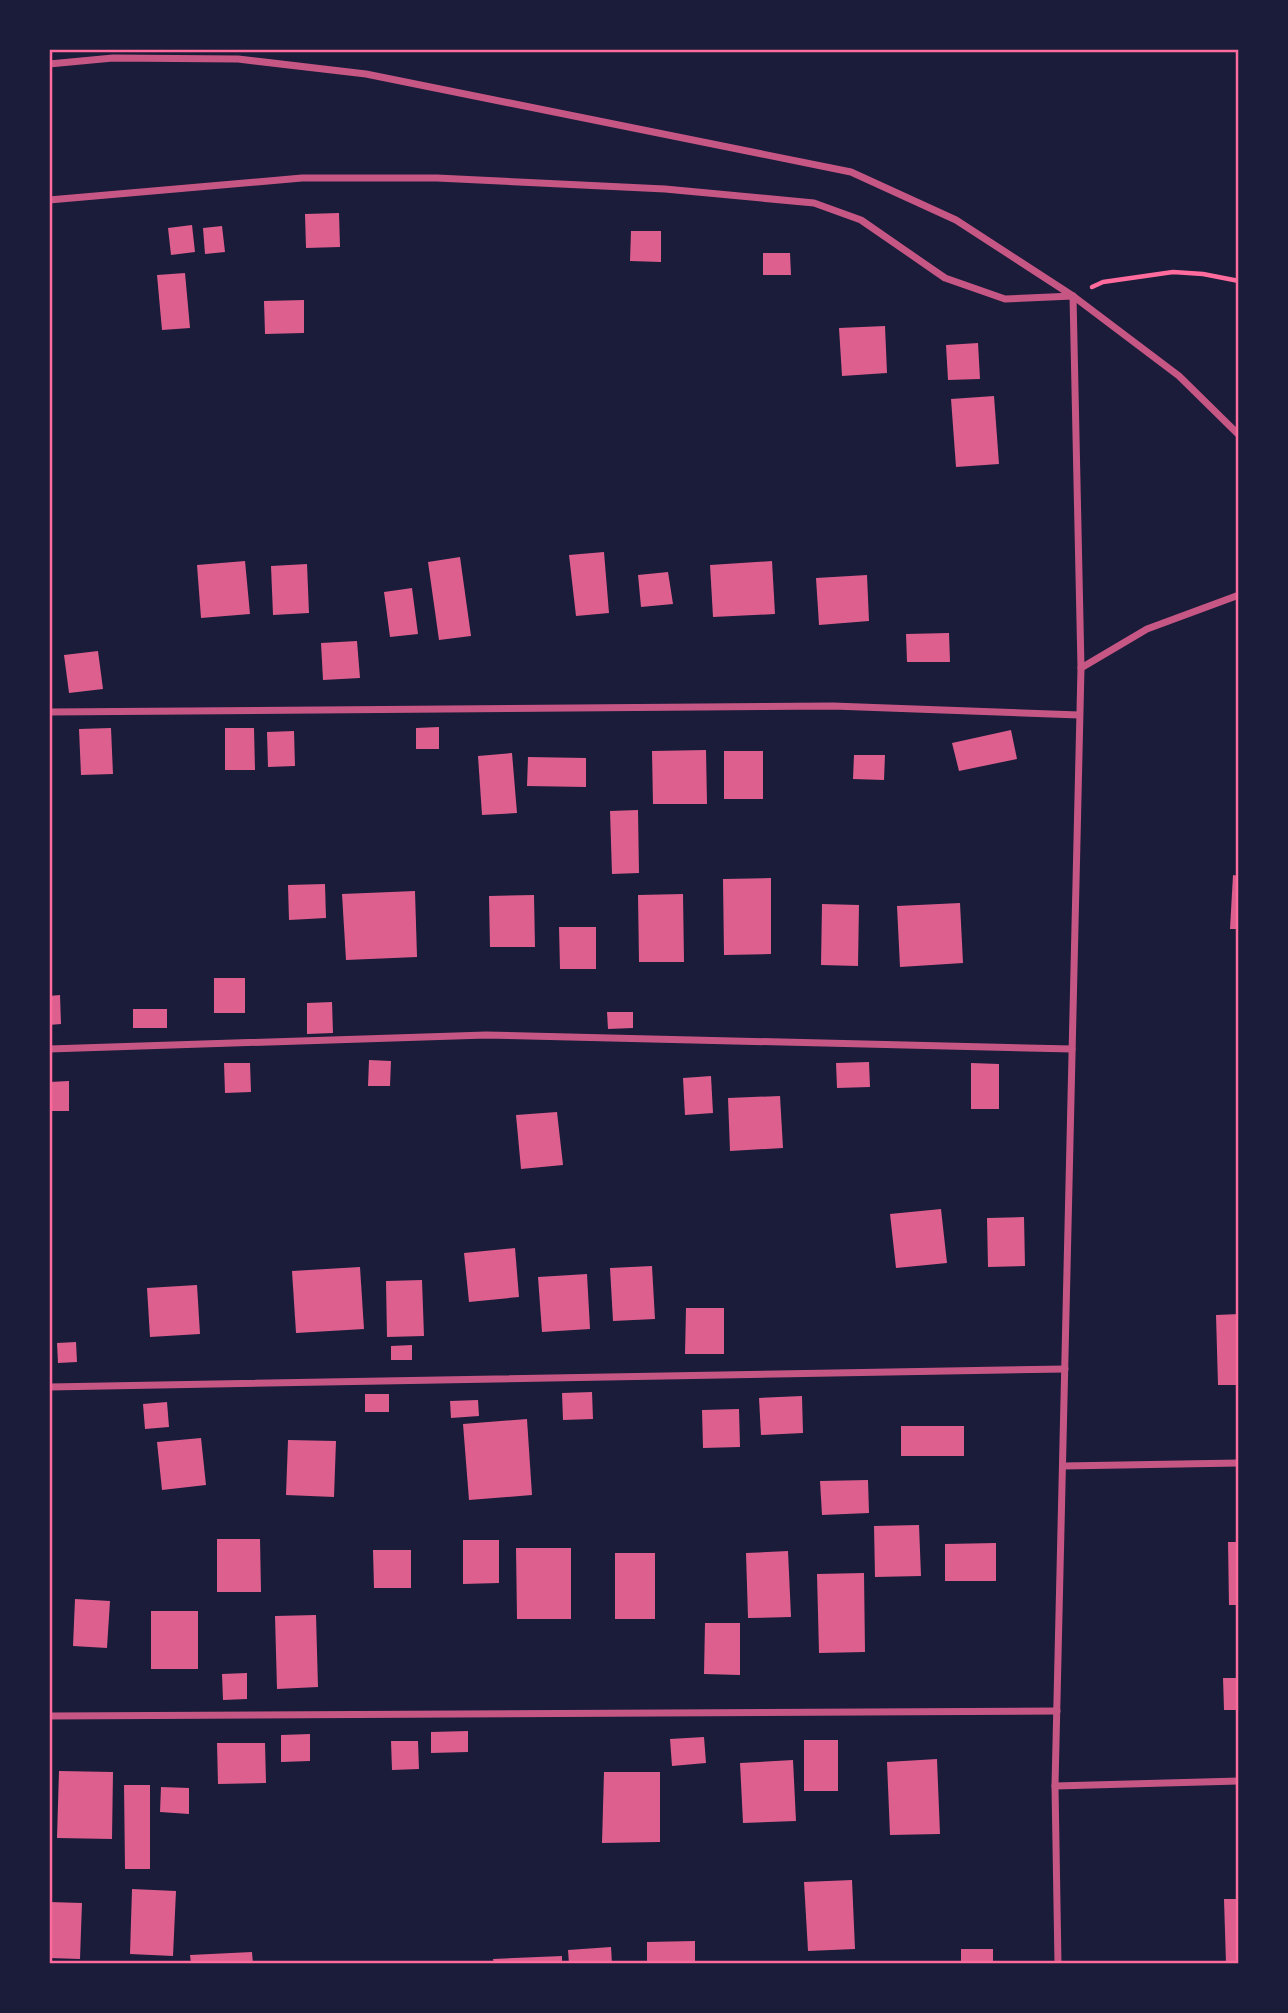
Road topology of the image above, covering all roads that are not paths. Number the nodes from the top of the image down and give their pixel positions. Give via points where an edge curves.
1 (49, 64) edge
2 (49, 200) edge
3 (1073, 296) junction
4 (1239, 435) edge
5 (1239, 595) edge
6 (1081, 668) junction
7 (49, 712) edge
8 (1079, 715) junction
9 (49, 1049) edge
10 (1072, 1049) junction
11 (1065, 1369) junction
12 (49, 1387) edge
13 (1239, 1463) edge
14 (1063, 1466) junction
15 (1057, 1711) junction
16 (49, 1716) edge
17 (1239, 1782) edge
18 (1055, 1786) junction
19 (1058, 1964) edge

1 - 3 street via 113,58 238,59 366,74 850,172 956,220
2 - 3 street via 302,178 437,178 665,189 814,203 861,220 945,278 1005,299
3 - 4 street via 1179,376
3 - 6 street
5 - 6 street via 1147,629
6 - 8 street
7 - 8 street via 833,706
8 - 10 street
9 - 10 street via 486,1035
10 - 11 street
11 - 12 street
11 - 14 street
13 - 14 street
14 - 15 street
15 - 16 street
15 - 18 street
17 - 18 street
18 - 19 street

